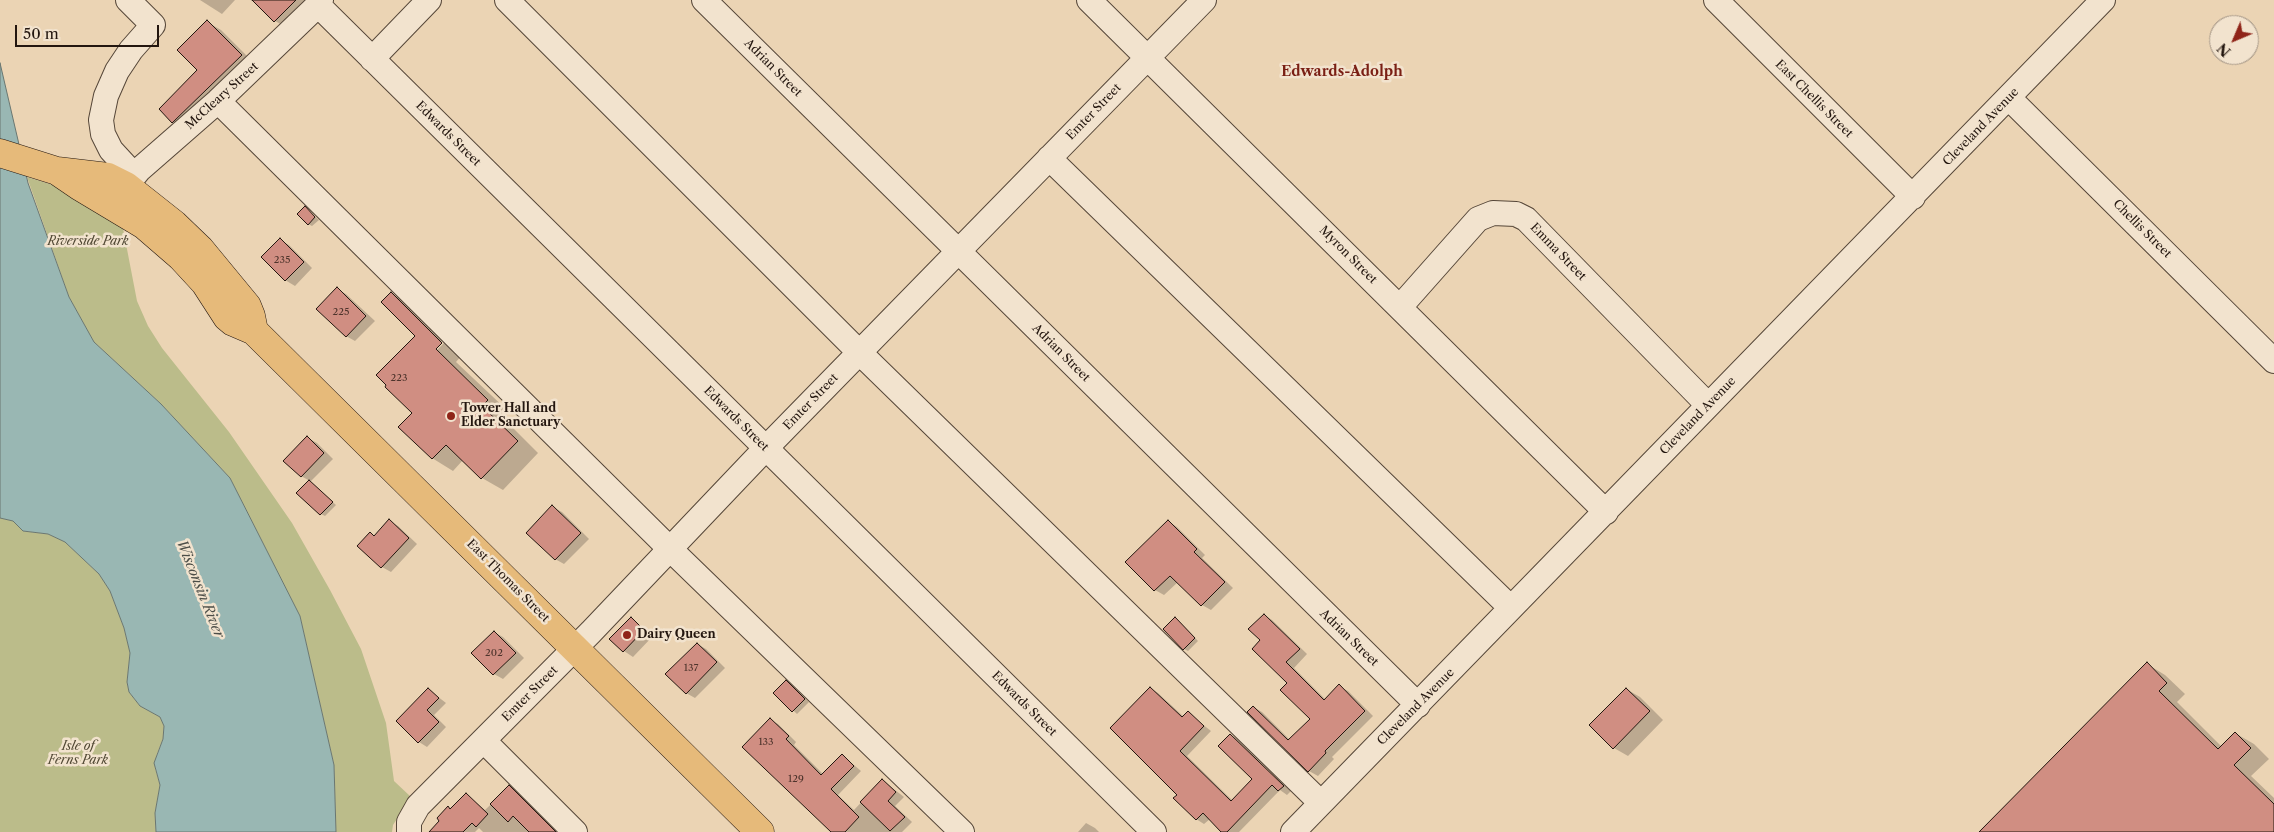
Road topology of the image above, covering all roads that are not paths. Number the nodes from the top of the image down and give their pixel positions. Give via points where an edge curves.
1 (128, 0) edge
2 (428, 0) edge
3 (507, 0) edge
4 (704, 0) edge
5 (1089, 0) edge
6 (1204, 0) edge
7 (1716, 0) edge
8 (2103, 0) edge
9 (319, 3) edge
10 (1147, 57) junction
11 (372, 59) junction
12 (2009, 98) junction
13 (218, 101) junction
14 (0, 153) edge
15 (1049, 158) junction
16 (57, 171) junction
17 (130, 181) junction
18 (1913, 197) junction
19 (958, 251) junction
20 (1400, 307) junction
21 (254, 331) junction
22 (859, 352) junction
23 (2274, 361) edge
24 (1708, 405) junction
25 (766, 448) junction
26 (1606, 512) junction
27 (670, 549) junction
28 (1512, 608) junction
29 (576, 648) junction
30 (1418, 705) junction
31 (484, 741) junction
32 (1321, 803) junction
33 (409, 832) edge
34 (575, 832) edge
35 (760, 832) edge
36 (962, 832) edge
37 (1154, 832) edge
38 (1293, 832) edge

1 - 17 street via 153,25 117,71 106,96 101,120 103,134
2 - 11 street
3 - 22 street
4 - 19 street, Adrian Street
5 - 10 street, Myron Street
6 - 10 street, Emter Street
7 - 18 street, East Chellis Street
8 - 12 street, Cleveland Avenue
9 - 11 street, Edwards Street
9 - 13 street, McCleary Street
10 - 15 street, Emter Street
10 - 20 street, Myron Street
11 - 25 street, Edwards Street
12 - 18 street, Cleveland Avenue
12 - 23 street, Chellis Street
13 - 17 street, McCleary Street
13 - 27 street
14 - 16 main road
15 - 19 street, Emter Street
15 - 28 street
16 - 17 main road
16 - 21 main road, East Thomas Street via 150,229 196,272 227,317
17 - 21 main road via 200,249 247,306
18 - 24 street, Cleveland Avenue
19 - 22 street, Emter Street
19 - 30 street, Adrian Street
20 - 24 street, Emma Street via 1478,220 1493,213 1516,214 1526,219
20 - 26 street, Myron Street
21 - 29 main road, East Thomas Street
22 - 25 street, Emter Street
22 - 32 street
24 - 26 street, Cleveland Avenue
25 - 27 street, Emter Street
25 - 37 street, Edwards Street
26 - 28 street, Cleveland Avenue
27 - 29 street, Emter Street
27 - 36 street
28 - 30 street, Cleveland Avenue
29 - 31 street, Emter Street
29 - 35 main road, East Thomas Street
30 - 32 street, Cleveland Avenue
31 - 33 street, Emter Street via 418,806 409,822
31 - 34 street
32 - 38 street, Cleveland Avenue

